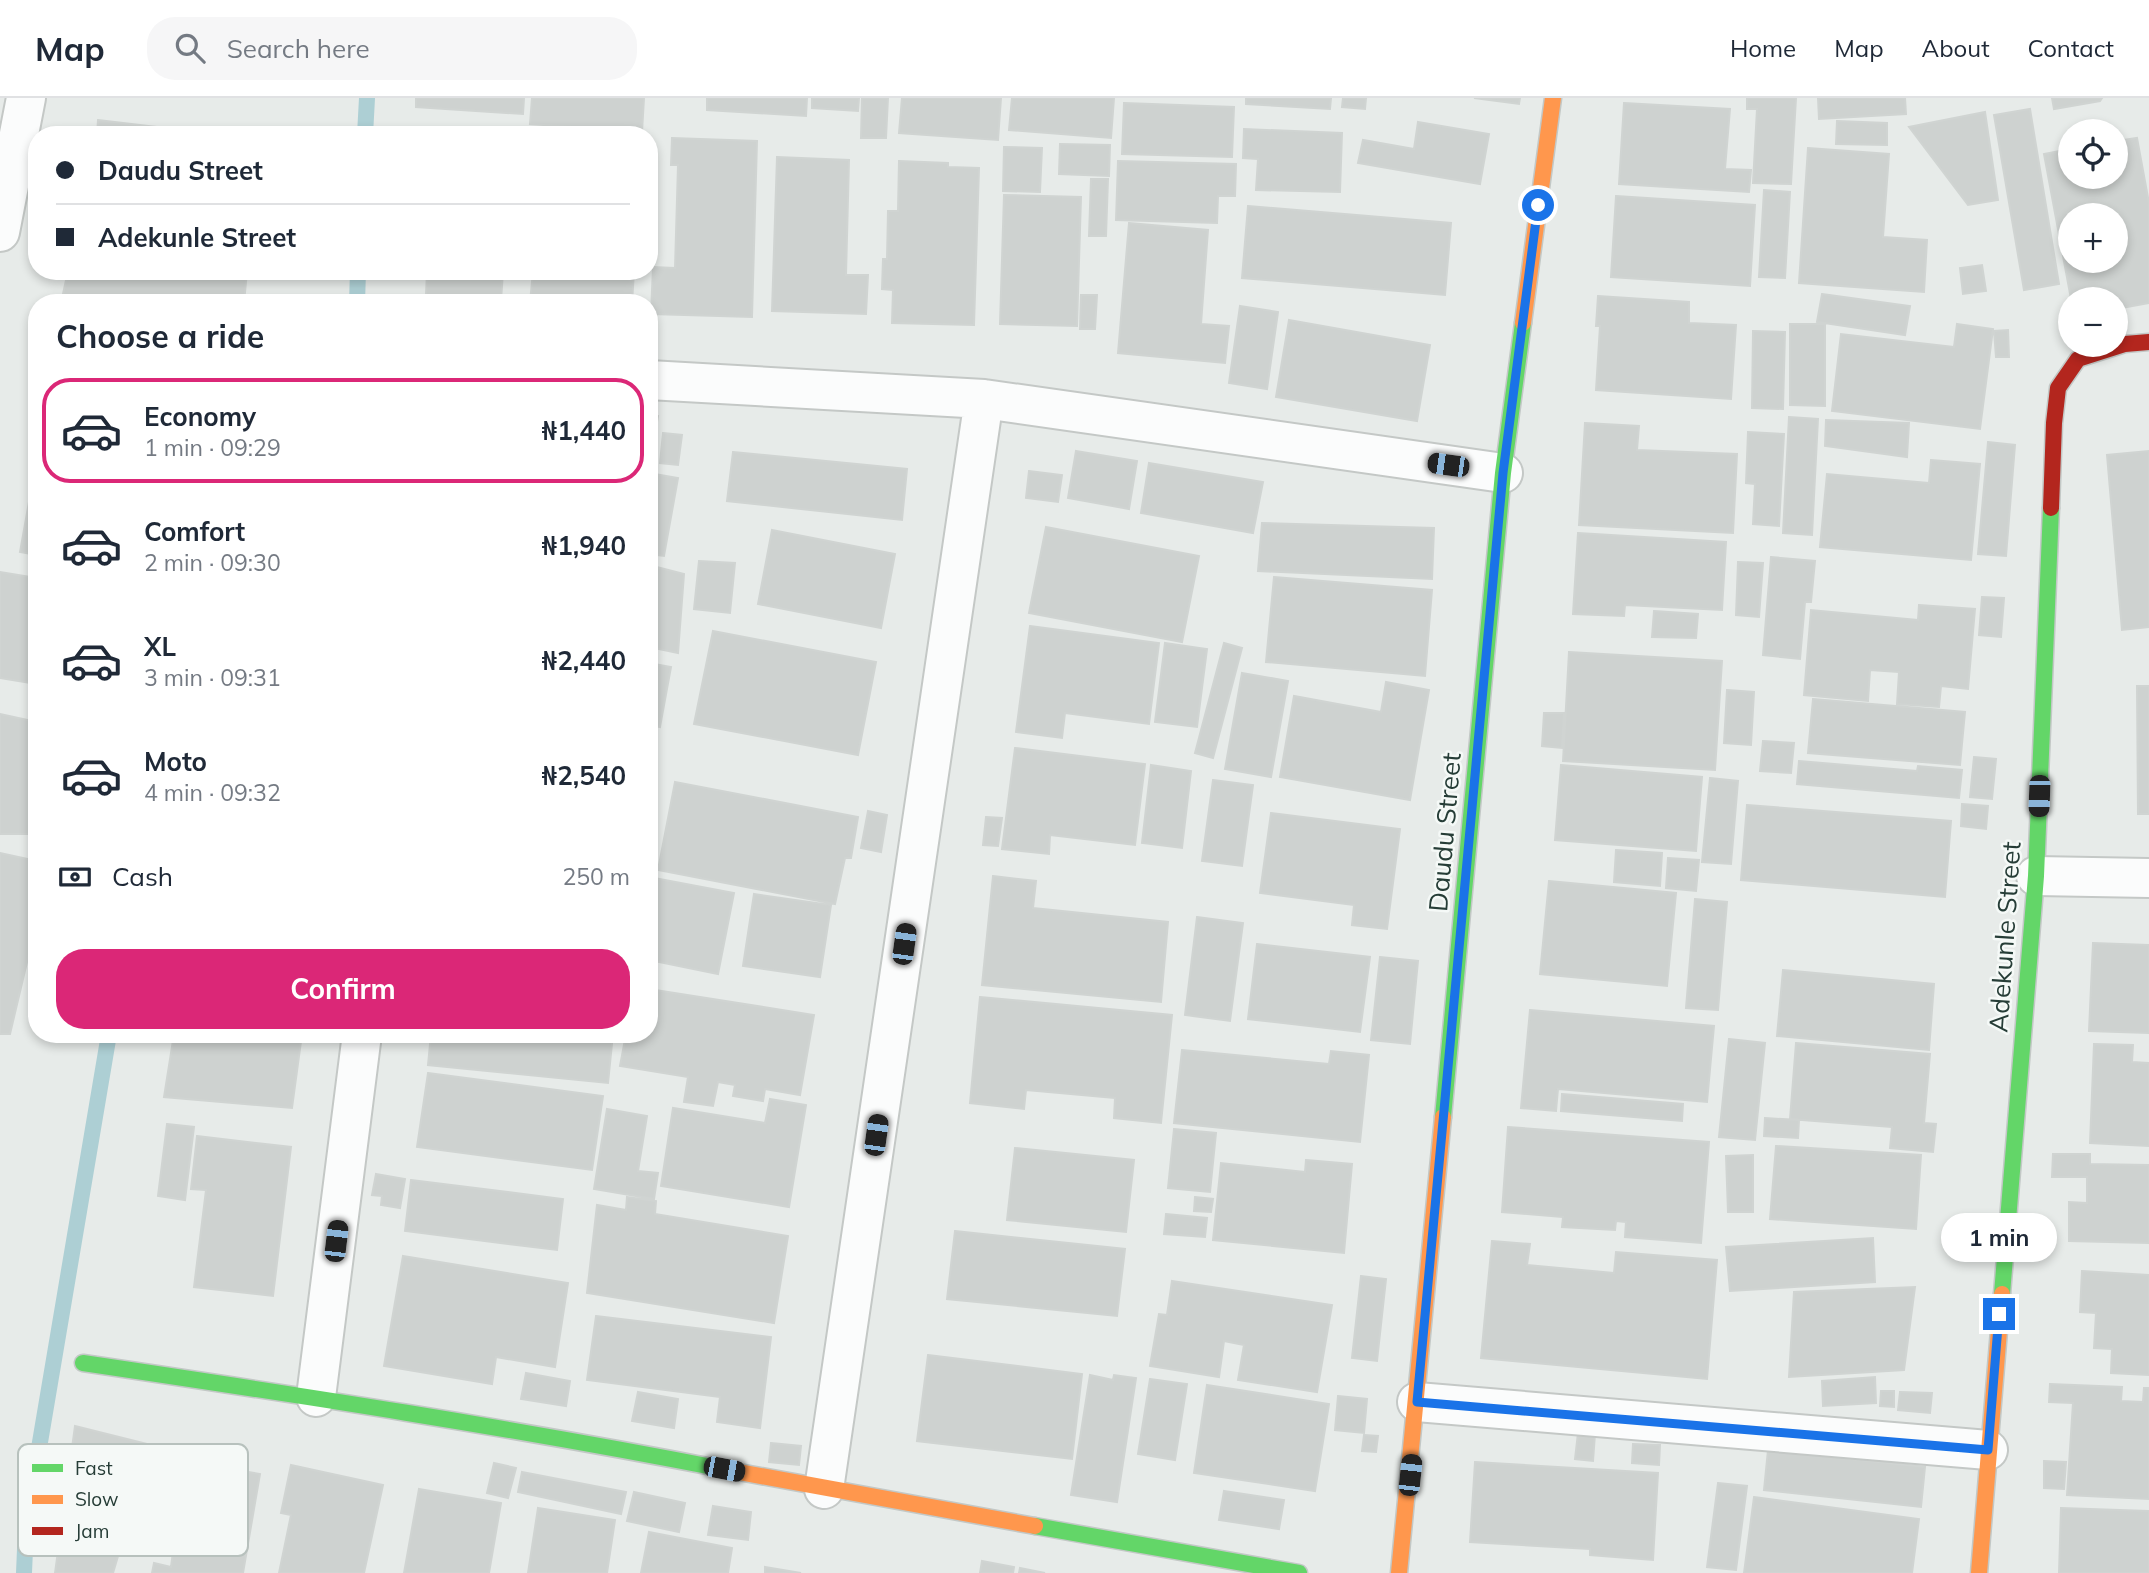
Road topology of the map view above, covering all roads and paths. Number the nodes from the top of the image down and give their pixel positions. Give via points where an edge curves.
1 (26, 98) edge
2 (1553, 98) edge
3 (0, 232) edge
4 (2149, 342) edge
5 (658, 381) edge
6 (984, 399) junction
7 (1503, 473) junction
8 (2036, 876) junction
9 (2149, 878) edge
10 (361, 1043) edge
11 (83, 1363) dead end
12 (316, 1397) junction
13 (1417, 1402) junction
14 (1988, 1450) junction
15 (824, 1489) junction
16 (1299, 1573) edge
17 (1399, 1573) edge
18 (1979, 1573) edge

1 - 3 street
2 - 7 street, Daudu Street
4 - 8 street, Adekunle Street via 2125,344 2078,359 2058,387
5 - 6 street
6 - 7 street
6 - 15 street
7 - 13 street, Daudu Street
8 - 9 street
8 - 14 street, Adekunle Street
10 - 12 street
11 - 12 street
12 - 15 street via 574,1440
13 - 14 street
13 - 17 street, Daudu Street
14 - 18 street, Adekunle Street
15 - 16 street

